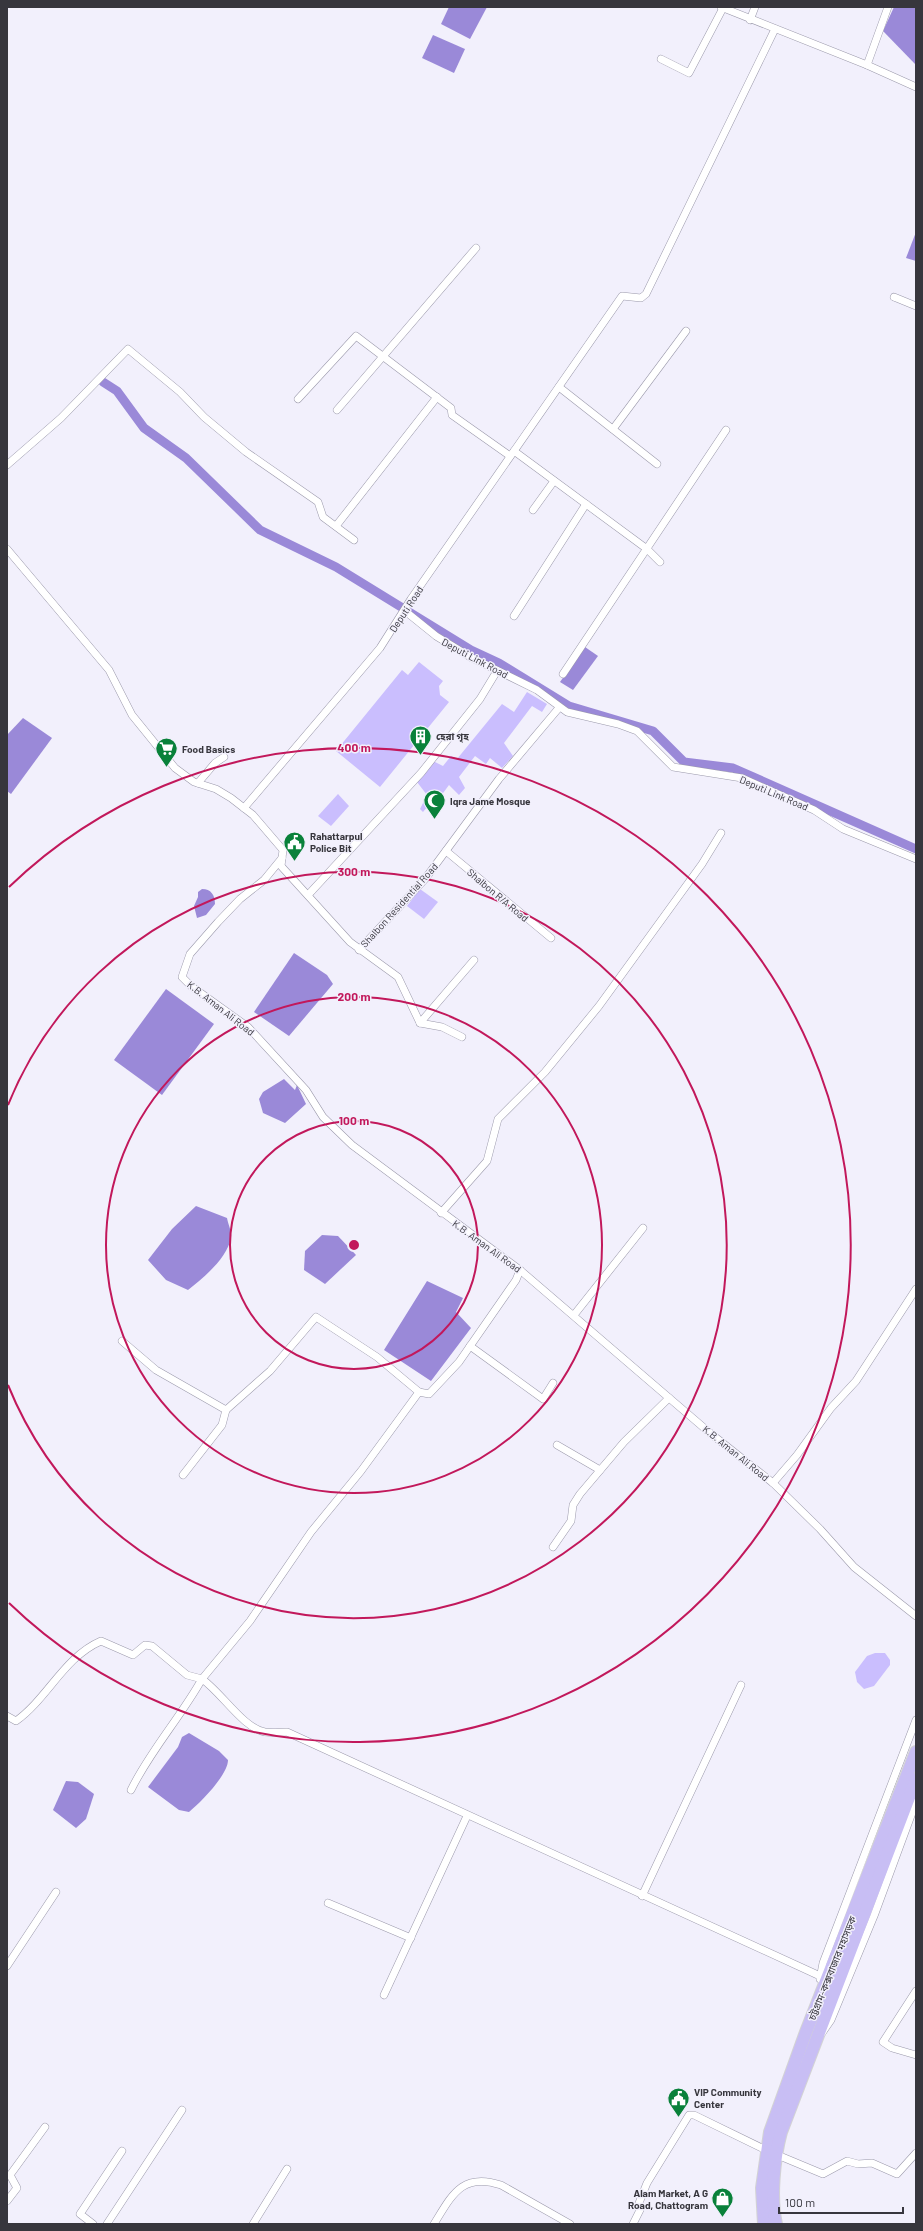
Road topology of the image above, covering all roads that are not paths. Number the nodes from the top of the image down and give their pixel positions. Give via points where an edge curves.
1 (722, 7) edge
2 (755, 7) edge
3 (888, 7) edge
4 (750, 20) junction
5 (775, 29) junction
6 (661, 59) dead end
7 (867, 65) junction
8 (916, 87) edge
9 (476, 248) dead end
10 (894, 297) dead end
11 (916, 306) edge
12 (686, 331) dead end
13 (383, 357) junction
14 (559, 387) junction
15 (437, 397) junction
16 (298, 399) dead end
17 (338, 410) dead end
18 (613, 429) junction
19 (726, 430) dead end
20 (512, 453) junction
21 (657, 464) dead end
22 (7, 465) edge
23 (554, 481) junction
24 (586, 504) junction
25 (533, 510) dead end
26 (336, 526) junction
27 (354, 540) dead end
28 (7, 549) edge
29 (647, 550) junction
30 (660, 562) dead end
31 (405, 611) junction
32 (514, 616) dead end
33 (498, 671) junction
34 (563, 674) dead end
35 (558, 709) dead end
36 (224, 757) dead end
37 (198, 784) junction
38 (244, 808) junction
39 (721, 833) dead end
40 (446, 851) junction
41 (282, 858) junction
42 (916, 858) edge
43 (308, 895) junction
44 (551, 938) dead end
45 (359, 950) junction
46 (474, 960) dead end
47 (420, 1023) junction
48 (462, 1037) dead end
49 (441, 1213) junction
50 (643, 1228) dead end
51 (520, 1270) junction
52 (916, 1289) edge
53 (574, 1316) junction
54 (122, 1341) dead end
55 (470, 1346) junction
56 (553, 1384) dead end
57 (419, 1392) junction
58 (669, 1398) junction
59 (226, 1410) junction
60 (557, 1445) dead end
61 (600, 1470) junction
62 (183, 1476) dead end
63 (773, 1483) junction
64 (553, 1547) dead end
65 (916, 1616) edge
66 (202, 1679) junction
67 (741, 1685) dead end
68 (7, 1716) edge
69 (916, 1720) edge
70 (916, 1752) edge
71 (916, 1779) edge
72 (131, 1790) dead end
73 (916, 1802) edge
74 (467, 1816) junction
75 (56, 1892) dead end
76 (642, 1896) junction
77 (328, 1903) dead end
78 (411, 1938) junction
79 (7, 1966) edge
80 (820, 1976) junction
81 (916, 1991) edge
82 (821, 1994) junction
83 (384, 1995) dead end
84 (806, 2032) junction
85 (817, 2037) junction
86 (916, 2055) edge
87 (182, 2110) dead end
88 (45, 2127) dead end
89 (122, 2151) dead end
90 (770, 2152) junction
91 (916, 2153) edge
92 (287, 2169) dead end
93 (774, 2187) junction
94 (7, 2201) edge
95 (770, 2221) edge
96 (93, 2224) edge
97 (107, 2224) edge
98 (253, 2224) edge
99 (434, 2224) edge
100 (570, 2224) edge
101 (633, 2224) edge
102 (784, 2224) edge

1 - 4 street
1 - 6 street via 689,73
2 - 4 street
3 - 7 street
4 - 5 street
5 - 7 street
5 - 14 street, Deputi Road via 646,294 641,298 622,296
7 - 8 street
9 - 13 street
10 - 11 street
12 - 18 street
13 - 15 street
13 - 16 street via 356,336
13 - 17 street
14 - 18 street
14 - 20 street, Deputi Road
15 - 20 street via 451,408 452,415
15 - 26 street
18 - 21 street
19 - 29 street
20 - 23 street
20 - 31 street, Deputi Road
22 - 26 street via 61,418 127,349 180,392 204,417 246,452 318,502 323,517
23 - 24 street
23 - 25 street
24 - 29 street
24 - 32 street
26 - 27 street
28 - 37 street via 109,670 128,709 160,750 175,768
29 - 30 street
29 - 34 street
31 - 33 street, Deputi Link Road via 436,636
31 - 38 street, Deputi Road via 380,648
33 - 42 street, Deputi Link Road via 537,690 567,712 637,731 673,767 742,778 814,810 843,828
33 - 43 street via 472,711 421,773
35 - 40 street, Shalbon Residential Road via 499,779
36 - 37 street
37 - 38 street via 216,789
38 - 41 street via 275,839 283,850
39 - 49 street via 702,864 599,1006 545,1072 498,1119 487,1161
40 - 44 street, Shalbon R/A Road
40 - 45 street, Shalbon Residential Road via 425,879
41 - 43 street via 281,866
41 - 49 street, K.B. Aman Ali Road via 264,880 240,899 190,954 182,976 191,986 248,1027 306,1090 322,1117 352,1145
43 - 45 street
45 - 47 street via 398,977
46 - 47 street
47 - 48 street via 442,1027
49 - 51 street, K.B. Aman Ali Road
50 - 53 street
51 - 53 street, K.B. Aman Ali Road
51 - 55 street via 516,1280
52 - 63 street via 856,1381 831,1408
53 - 58 street, K.B. Aman Ali Road
54 - 59 street via 156,1370
55 - 56 street via 543,1398
55 - 57 street via 429,1394
57 - 59 street via 378,1357 316,1317 270,1371
57 - 66 street via 361,1471 311,1532 250,1621
58 - 61 street via 624,1442
58 - 63 street, K.B. Aman Ali Road
59 - 62 street via 222,1426
60 - 61 street
61 - 64 street via 573,1505 571,1521
63 - 65 street, K.B. Aman Ali Road via 854,1567
66 - 68 street via 187,1675 152,1646 145,1645 133,1656 101,1641 87,1647 67,1666 30,1711 16,1721
66 - 72 street via 144,1763
66 - 74 street via 249,1725 264,1732 287,1732
67 - 76 street
69 - 80 street
70 - 82 highway, চট্টগ্রাম-কক্সবাজার মহাসড়ক
71 - 85 highway, চট্টগ্রাম-কক্সবাজার মহাসড়ক
73 - 85 street via 874,1916 834,2013 828,2026
74 - 76 street
74 - 78 street
75 - 79 street
76 - 80 street
77 - 78 street
78 - 83 street
80 - 82 street
81 - 86 street via 883,2042 892,2048
82 - 84 highway, চট্টগ্রাম-কক্সবাজার মহাসড়ক
84 - 85 street
84 - 90 highway, চট্টগ্রাম-কক্সবাজার মহাসড়ক via 777,2108
85 - 90 highway, চট্টগ্রাম-কক্সবাজার মহাসড়ক via 781,2132
87 - 97 street
88 - 94 street via 10,2175 17,2188
89 - 96 street via 80,2214
90 - 91 street via 823,2174 847,2161 858,2164 872,2163 897,2174
90 - 93 highway, চট্টগ্রাম-কক্সবাজার মহাসড়ক
90 - 95 highway, চট্টগ্রাম-কক্সবাজার মহাসড়ক via 762,2188
90 - 101 street via 694,2115 689,2115 647,2183 639,2203 640,2210
92 - 98 street
93 - 95 highway, চট্টগ্রাম-কক্সবাজার মহাসড়ক
93 - 102 highway
99 - 100 street via 454,2192 476,2180 501,2185

